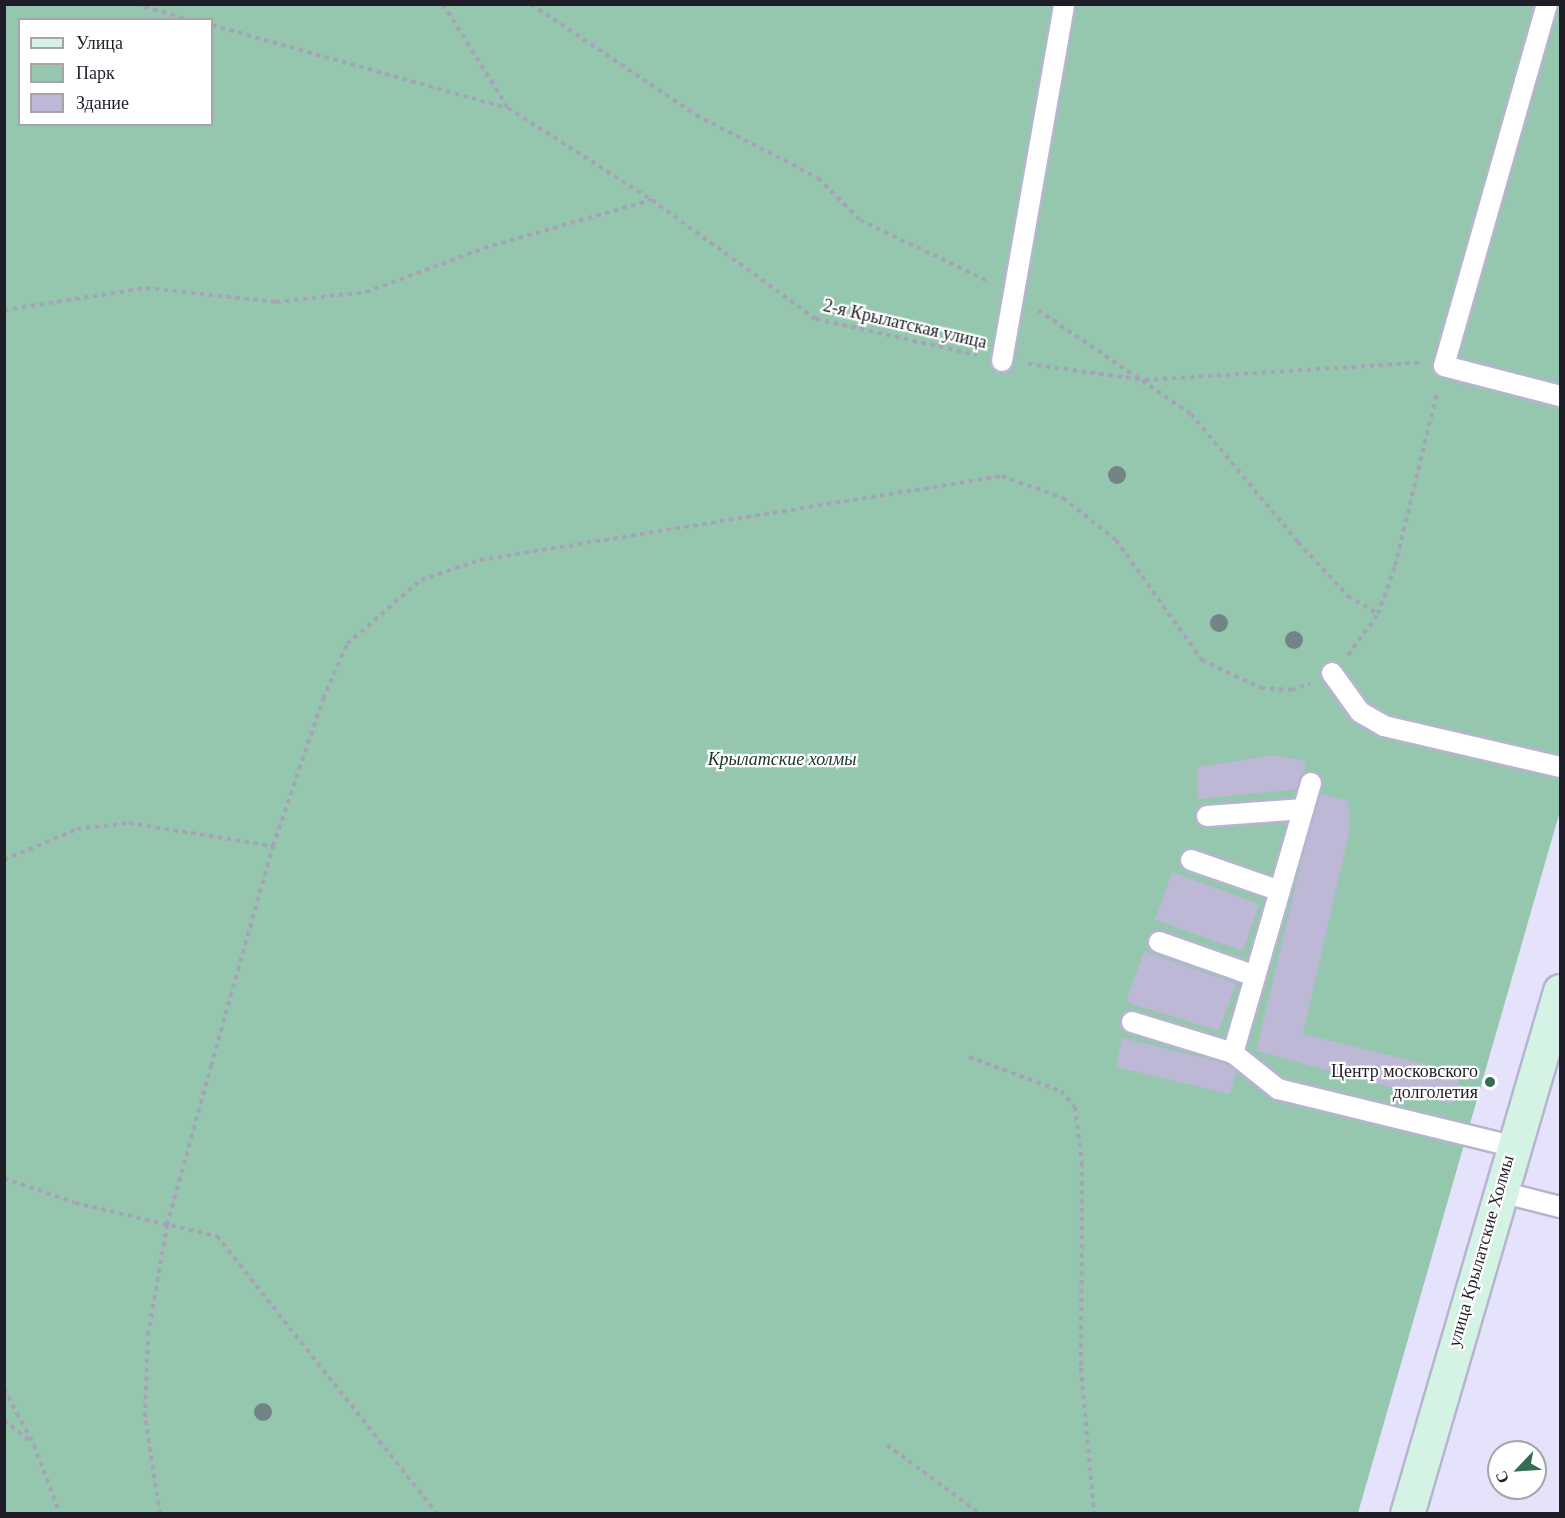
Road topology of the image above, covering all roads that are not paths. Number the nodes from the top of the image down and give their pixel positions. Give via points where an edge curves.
1 (1064, 4) edge
2 (1547, 4) edge
3 (1002, 361) road end
4 (1560, 396) edge
5 (1332, 673) road end
6 (1560, 767) edge
7 (1311, 783) dead end
8 (1304, 808) junction
9 (1207, 816) dead end
10 (1191, 860) dead end
11 (1280, 891) junction
12 (1159, 942) dead end
13 (1255, 976) junction
14 (1560, 991) edge
15 (1132, 1022) dead end
16 (1233, 1053) junction
17 (1511, 1146) junction
18 (1497, 1191) junction
19 (1560, 1207) edge
20 (1407, 1514) edge

1 - 3 lane
2 - 4 lane via 1444,366
5 - 6 lane via 1360,712 1384,726
7 - 8 lane
8 - 9 lane
8 - 11 lane
10 - 11 lane
11 - 13 lane
12 - 13 lane
13 - 16 lane
14 - 17 street, улица Крылатские Холмы
15 - 16 lane
16 - 17 lane via 1278,1089
17 - 18 street, улица Крылатские Холмы
18 - 19 lane
18 - 20 street, улица Крылатские Холмы

